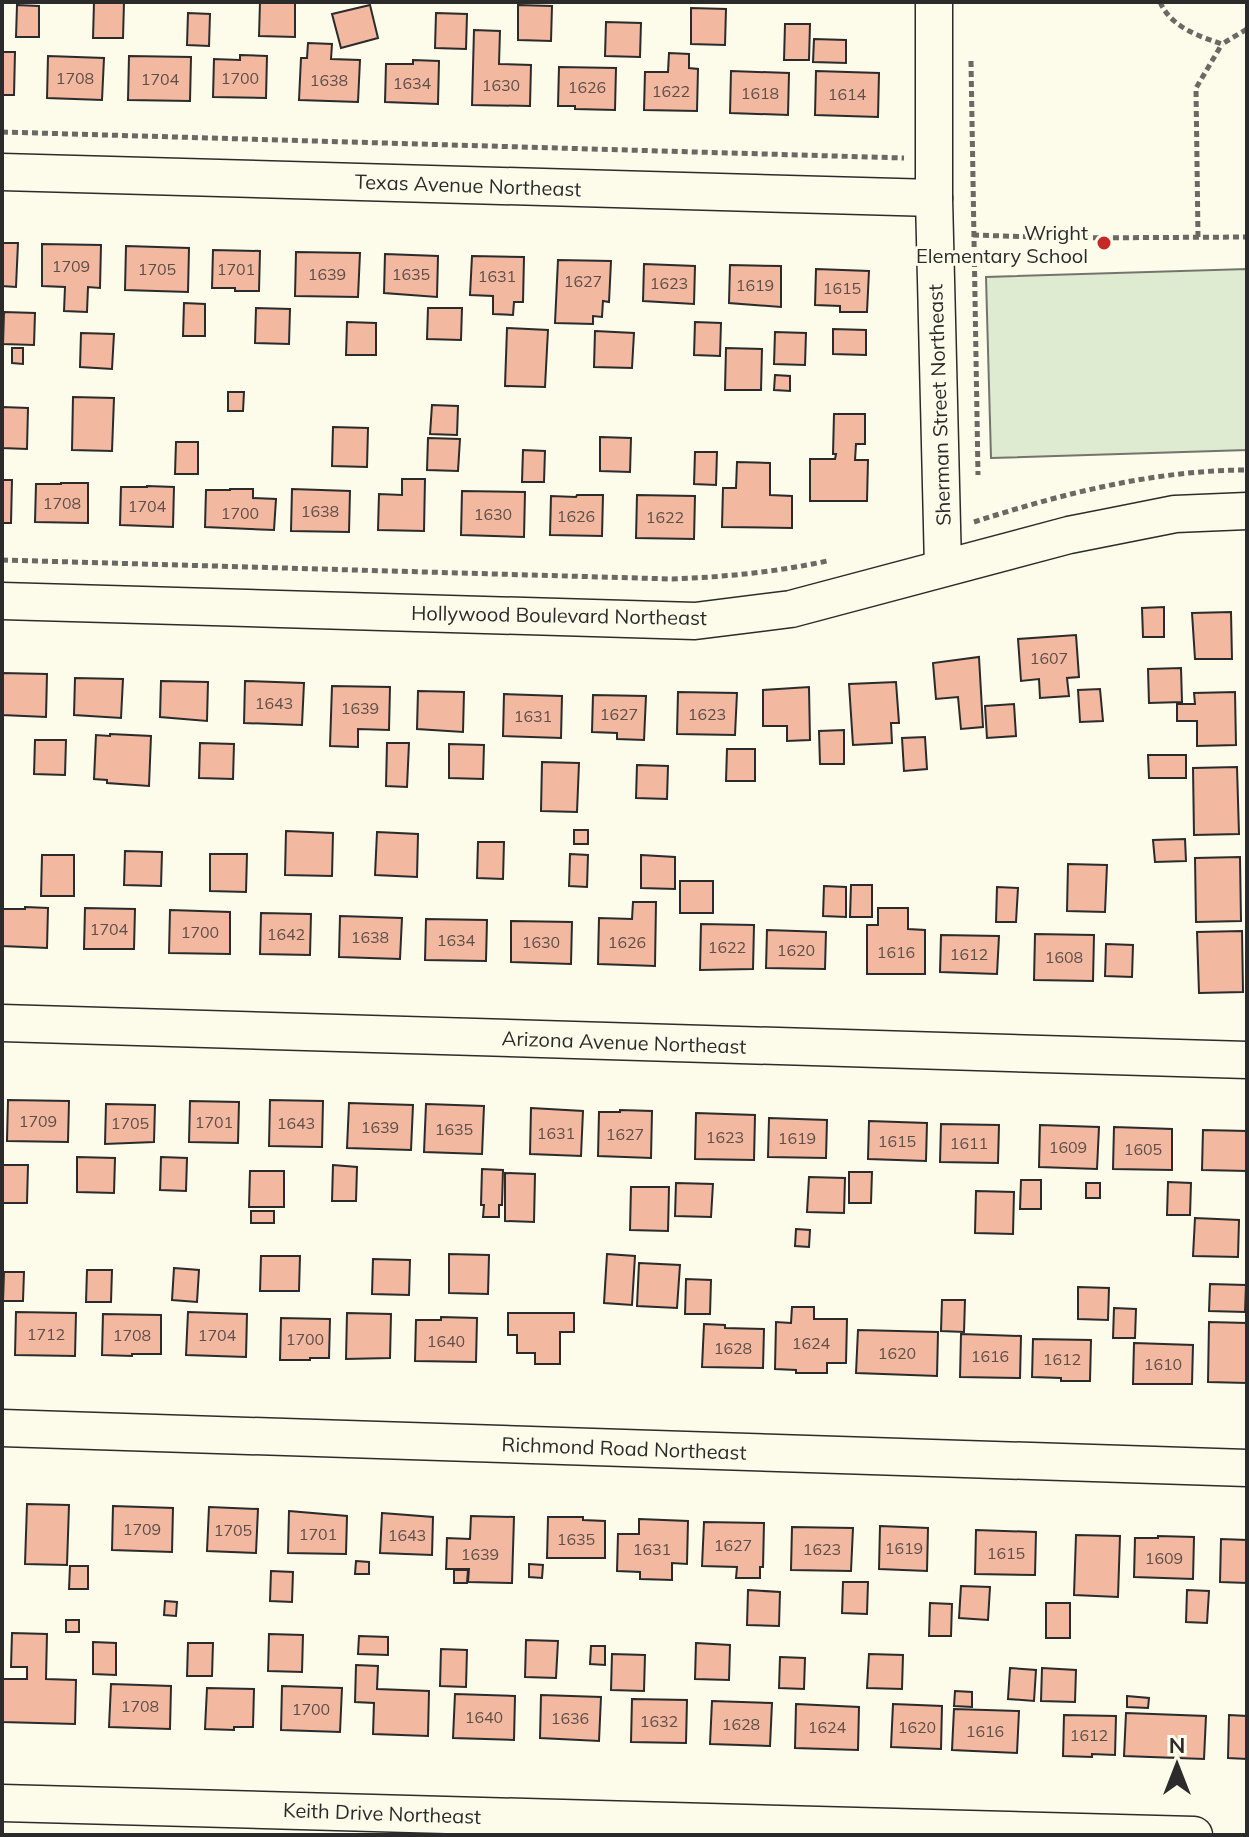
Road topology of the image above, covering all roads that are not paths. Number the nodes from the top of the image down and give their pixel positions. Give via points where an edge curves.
1 (934, 2) edge
2 (2, 172) edge
3 (934, 198) junction
4 (1247, 511) edge
5 (943, 567) junction
6 (2, 601) edge
7 (2, 1023) edge
8 (1247, 1060) edge
9 (2, 1428) edge
10 (1247, 1468) edge
11 (2, 1803) edge
12 (1194, 1835) edge

1 - 3 street, Sherman Street Northeast
2 - 3 street, Texas Avenue Northeast
3 - 5 street, Sherman Street Northeast
4 - 5 street, Hollywood Boulevard Northeast via 1175,514
5 - 6 street, Hollywood Boulevard Northeast via 791,609 695,621
7 - 8 street, Arizona Avenue Northeast
9 - 10 street, Richmond Road Northeast
11 - 12 street, Keith Drive Northeast

